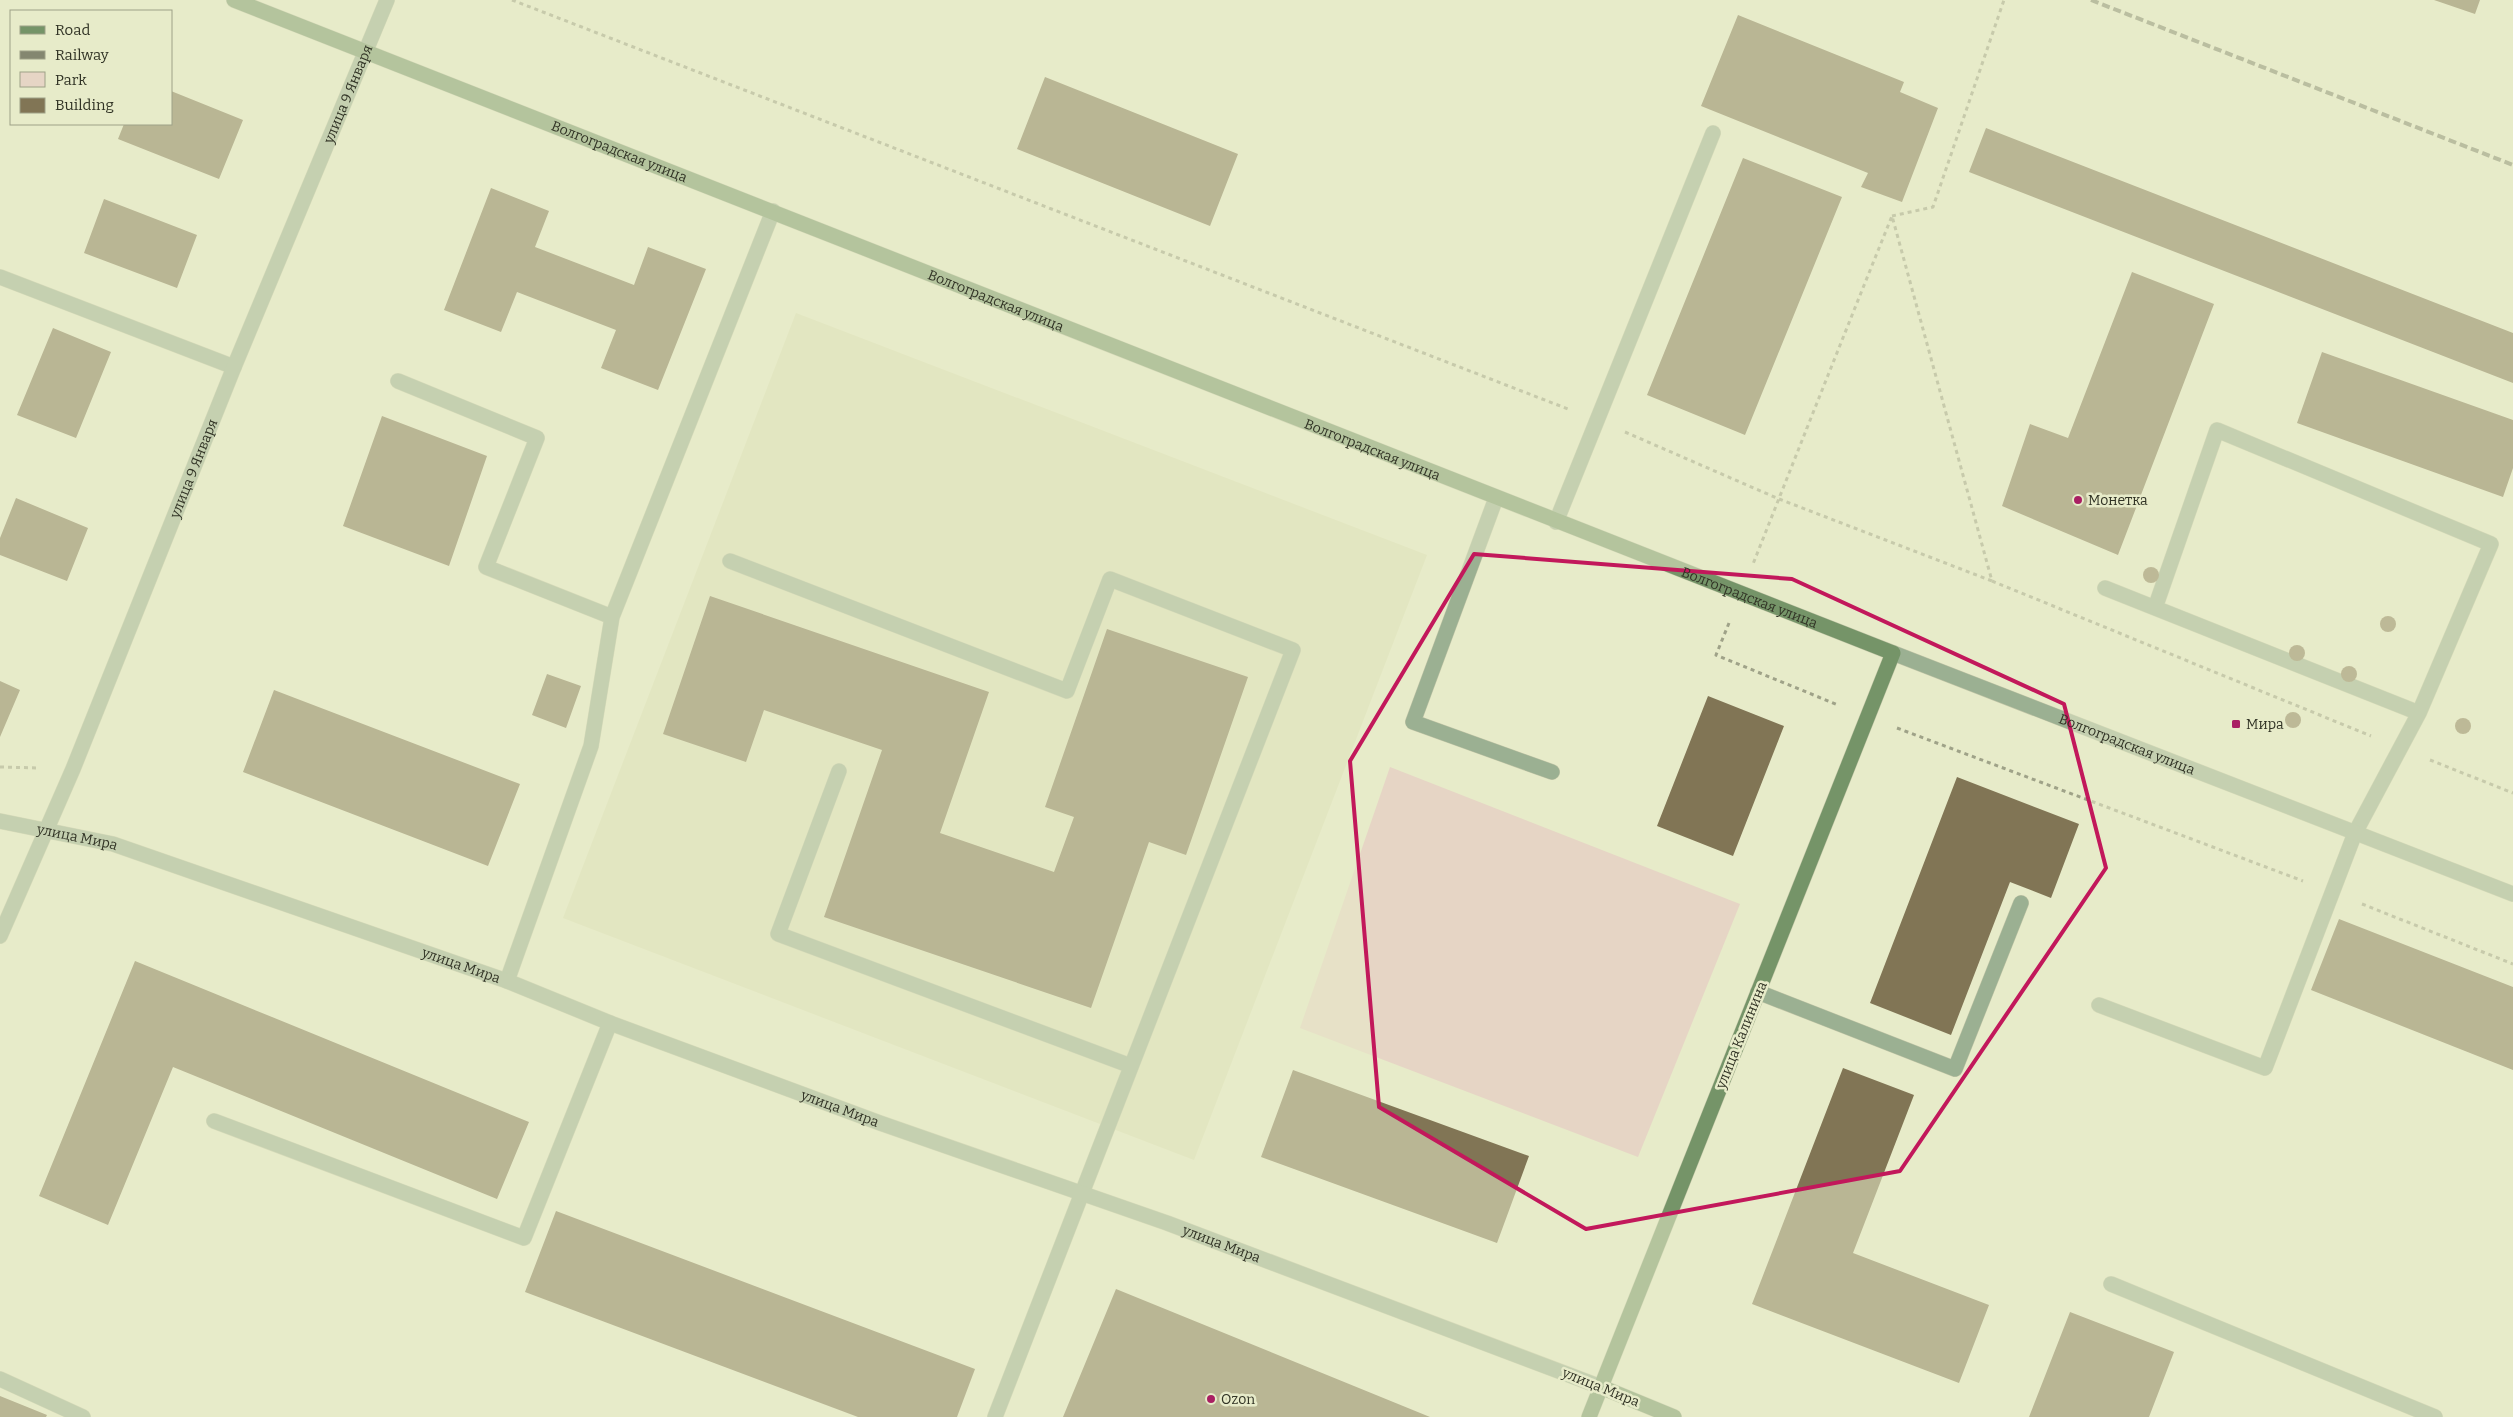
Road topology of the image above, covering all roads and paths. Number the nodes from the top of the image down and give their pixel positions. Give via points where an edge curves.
1 (234, 0) edge
2 (387, 0) edge
3 (512, 0) edge
4 (2004, 0) edge
5 (365, 51) junction
6 (1713, 133) dead end
7 (773, 211) junction
8 (1892, 216) junction
9 (0, 277) edge
10 (234, 366) junction
11 (398, 382) dead end
12 (1598, 420) junction
13 (1496, 498) junction
14 (1779, 499) junction
15 (1556, 522) junction
16 (730, 560) dead end
17 (1992, 581) junction
18 (2104, 588) dead end
19 (1741, 594) junction
20 (2155, 608) junction
21 (612, 617) junction
22 (1893, 653) junction
23 (2419, 713) junction
24 (1868, 717) junction
25 (2402, 748) junction
26 (839, 771) dead end
27 (1552, 772) dead end
28 (2513, 793) edge
29 (0, 821) edge
30 (46, 831) junction
31 (2355, 833) junction
32 (2332, 892) junction
33 (2513, 894) edge
34 (2021, 903) dead end
35 (0, 936) edge
36 (2513, 964) edge
37 (507, 981) junction
38 (1758, 992) junction
39 (2099, 1005) dead end
40 (610, 1023) junction
41 (1131, 1066) junction
42 (214, 1121) dead end
43 (1082, 1192) junction
44 (2112, 1284) dead end
45 (0, 1379) edge
46 (1601, 1387) junction
47 (83, 1417) edge
48 (995, 1417) edge
49 (1589, 1417) edge
50 (1674, 1417) edge
51 (2435, 1417) edge

1 - 5 street, Волгоградская улица
2 - 5 street, улица 9 Января
3 - 12 path
4 - 8 path via 1933,207
5 - 7 street, Волгоградская улица
5 - 10 street, улица 9 Января
6 - 12 street
7 - 13 street, Волгоградская улица
7 - 21 street
8 - 14 path
8 - 17 path
9 - 10 street
10 - 30 street, улица 9 Января
11 - 21 street via 537,438 486,566
12 - 14 path
12 - 15 street
13 - 15 street, Волгоградская улица
13 - 27 street via 1413,722
14 - 17 path
14 - 19 path
15 - 19 street, Волгоградская улица
16 - 41 street via 1067,691 1110,579 1293,650
17 - 25 path
18 - 20 street
19 - 22 street, Волгоградская улица
19 - 24 path via 1716,655
20 - 23 street
20 - 23 street via 2217,430 2491,544
21 - 37 street via 591,746
22 - 24 street, улица Калинина
22 - 31 street, Волгоградская улица
23 - 25 street
24 - 32 path
24 - 38 street, улица Калинина
25 - 28 path
25 - 31 street
26 - 41 street via 778,934
29 - 30 street, улица Мира
30 - 35 street, улица 9 Января
30 - 37 street, улица Мира via 113,844
31 - 32 street
31 - 33 street, Волгоградская улица
32 - 36 path
32 - 39 street via 2265,1068
34 - 38 street via 1955,1069
37 - 40 street, улица Мира
38 - 46 street, улица Калинина
40 - 42 street via 524,1238
40 - 43 street, улица Мира via 880,1123
41 - 43 street
43 - 46 street, улица Мира
43 - 48 street
44 - 51 street
45 - 47 street
46 - 49 street, улица Калинина
46 - 50 street, улица Мира

